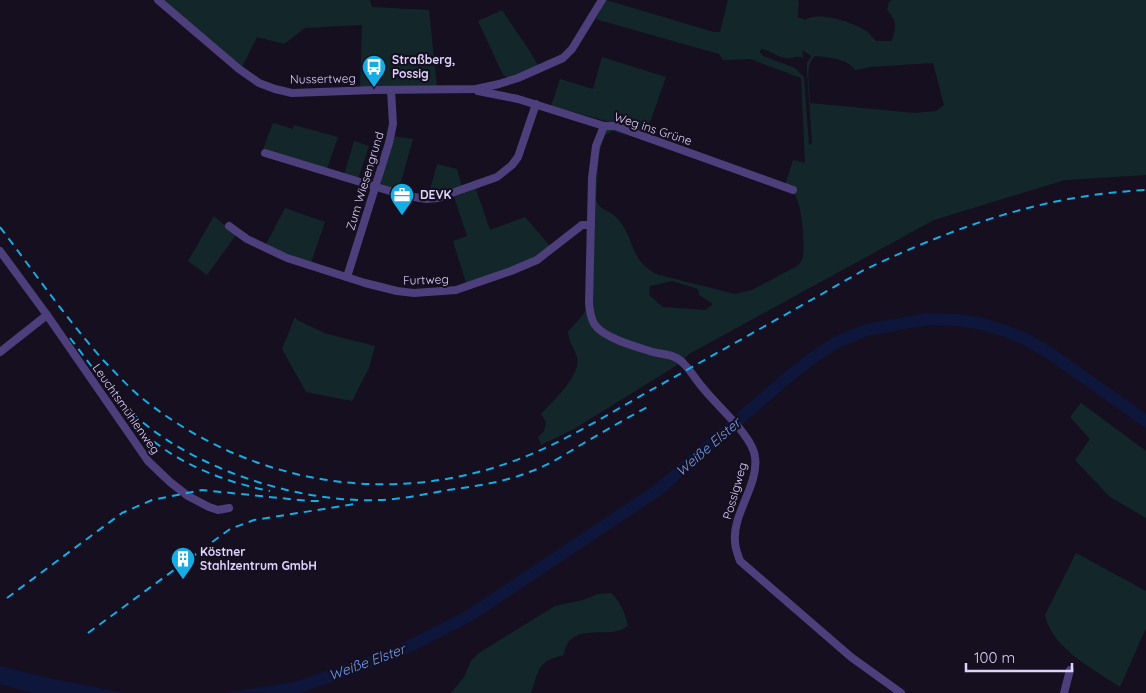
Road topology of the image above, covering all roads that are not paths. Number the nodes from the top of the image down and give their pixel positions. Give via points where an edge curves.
1 (158, 0) edge
2 (602, 0) edge
3 (476, 89) junction
4 (391, 90) junction
5 (536, 104) junction
6 (604, 126) junction
7 (265, 153) dead end
8 (376, 188) junction
9 (793, 190) dead end
10 (591, 225) junction
11 (229, 226) dead end
12 (0, 251) edge
13 (347, 277) junction
14 (47, 315) junction
15 (0, 352) edge
16 (229, 508) dead end
17 (1070, 670) dead end
18 (901, 693) edge
19 (1064, 693) edge

1 - 4 street, Nussertweg via 259,83 292,93
2 - 3 street, Nussertweg via 563,58 518,78
3 - 4 street, Nussertweg
3 - 5 street, Weg ins Grüne
4 - 8 street, Zum Wiesengrund via 393,124
5 - 6 street, Weg ins Grüne
5 - 8 street via 516,161 497,177 438,198 426,199
6 - 9 street, Weg ins Grüne via 615,126 652,138
6 - 10 street, Possigweg via 596,146
7 - 8 street
8 - 13 street, Zum Wiesengrund
10 - 13 street, Furtweg via 582,225 537,260 456,290 397,292
10 - 18 street, Possigweg via 589,303 595,325 613,338 683,361 752,446 755,469 735,531 734,543 740,561 851,657
11 - 13 street, Furtweg via 247,239 287,258
12 - 14 street, Leuchtsmühlenweg
14 - 15 street
14 - 16 street, Leuchtsmühlenweg via 148,461 188,496 218,510
17 - 19 street

